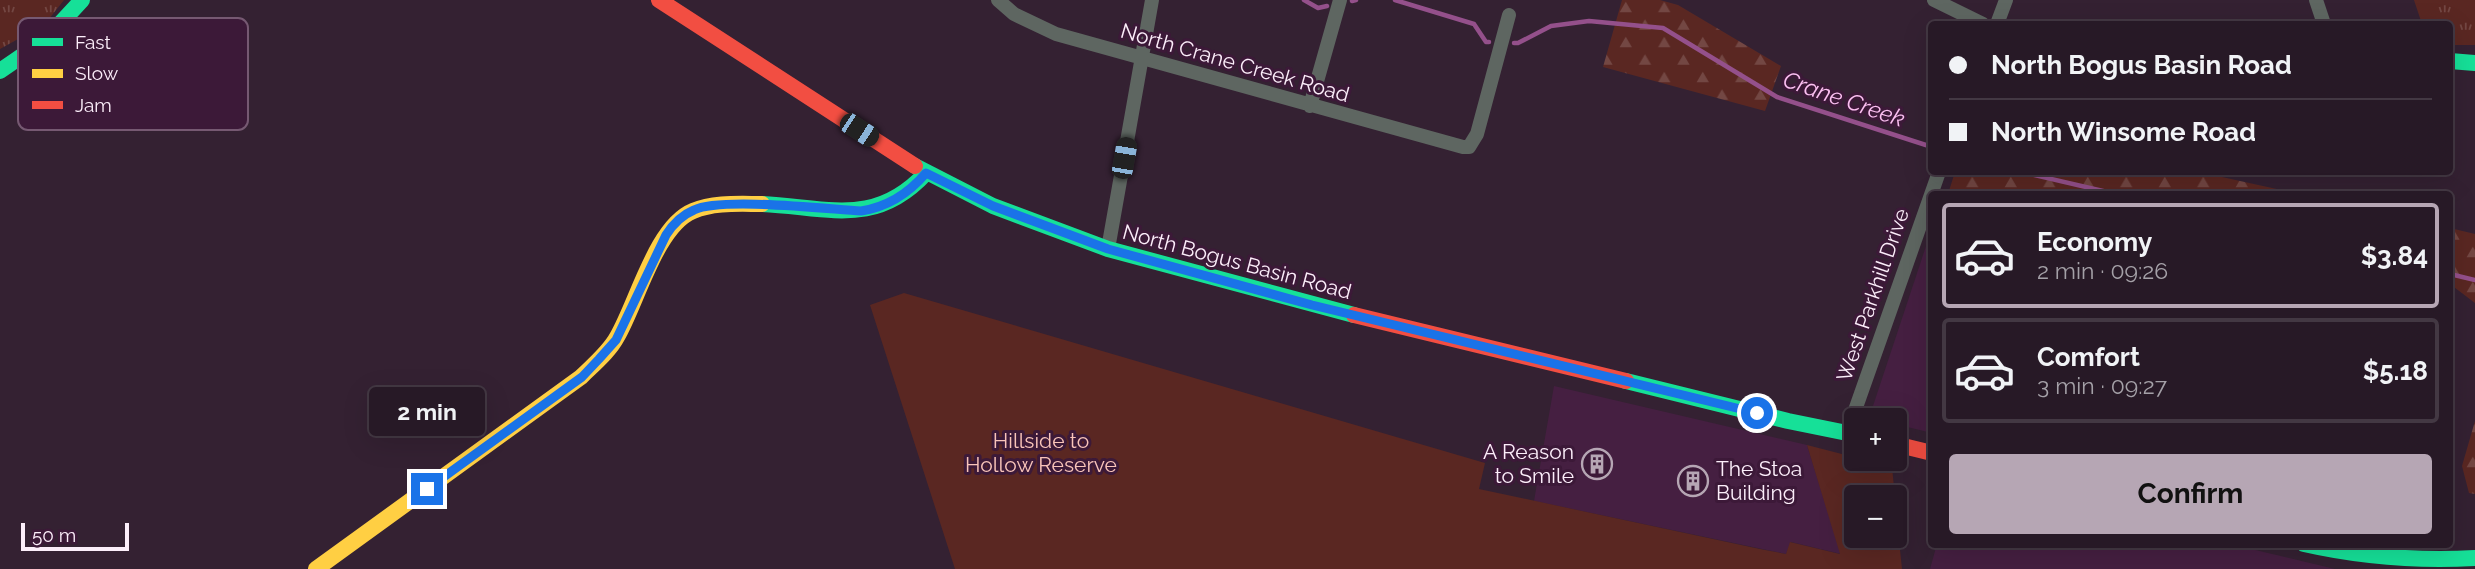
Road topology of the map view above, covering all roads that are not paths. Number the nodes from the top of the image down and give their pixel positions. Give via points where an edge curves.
1 (82, 0) edge
2 (659, 0) edge
3 (998, 0) edge
4 (1152, 0) edge
5 (1340, 0) edge
6 (1934, 0) edge
7 (2006, 0) edge
8 (2316, 0) edge
9 (1509, 15) dead end
10 (68, 18) edge
11 (1977, 21) edge
12 (1998, 21) edge
13 (2323, 21) edge
14 (1141, 60) junction
15 (2453, 61) edge
16 (18, 62) edge
17 (2475, 63) edge
18 (0, 71) edge
19 (1310, 106) junction
20 (926, 173) junction
21 (1928, 205) edge
22 (1108, 249) junction
23 (1861, 408) edge
24 (1844, 432) edge
25 (1907, 447) edge
26 (1928, 452) edge
27 (2326, 548) edge
28 (2475, 558) edge
29 (2420, 564) edge
30 (316, 569) edge

1 - 10 street
2 - 20 street, North Bogus Basin Road
3 - 14 street, North Crane Creek Road via 1014,14 1055,34
4 - 14 street
5 - 19 street
6 - 11 street
7 - 12 street
8 - 13 street
9 - 19 street, North Crane Creek Road via 1477,134 1469,147
14 - 19 street, North Crane Creek Road
14 - 22 street
15 - 17 street
16 - 18 street
20 - 22 street, North Bogus Basin Road via 993,206
20 - 30 street via 915,186 876,208 861,211 728,204 695,209 676,221 616,340 582,377
21 - 23 street, West Parkhill Drive
22 - 24 street, North Bogus Basin Road via 1312,305
25 - 26 street
27 - 29 street
28 - 29 street

